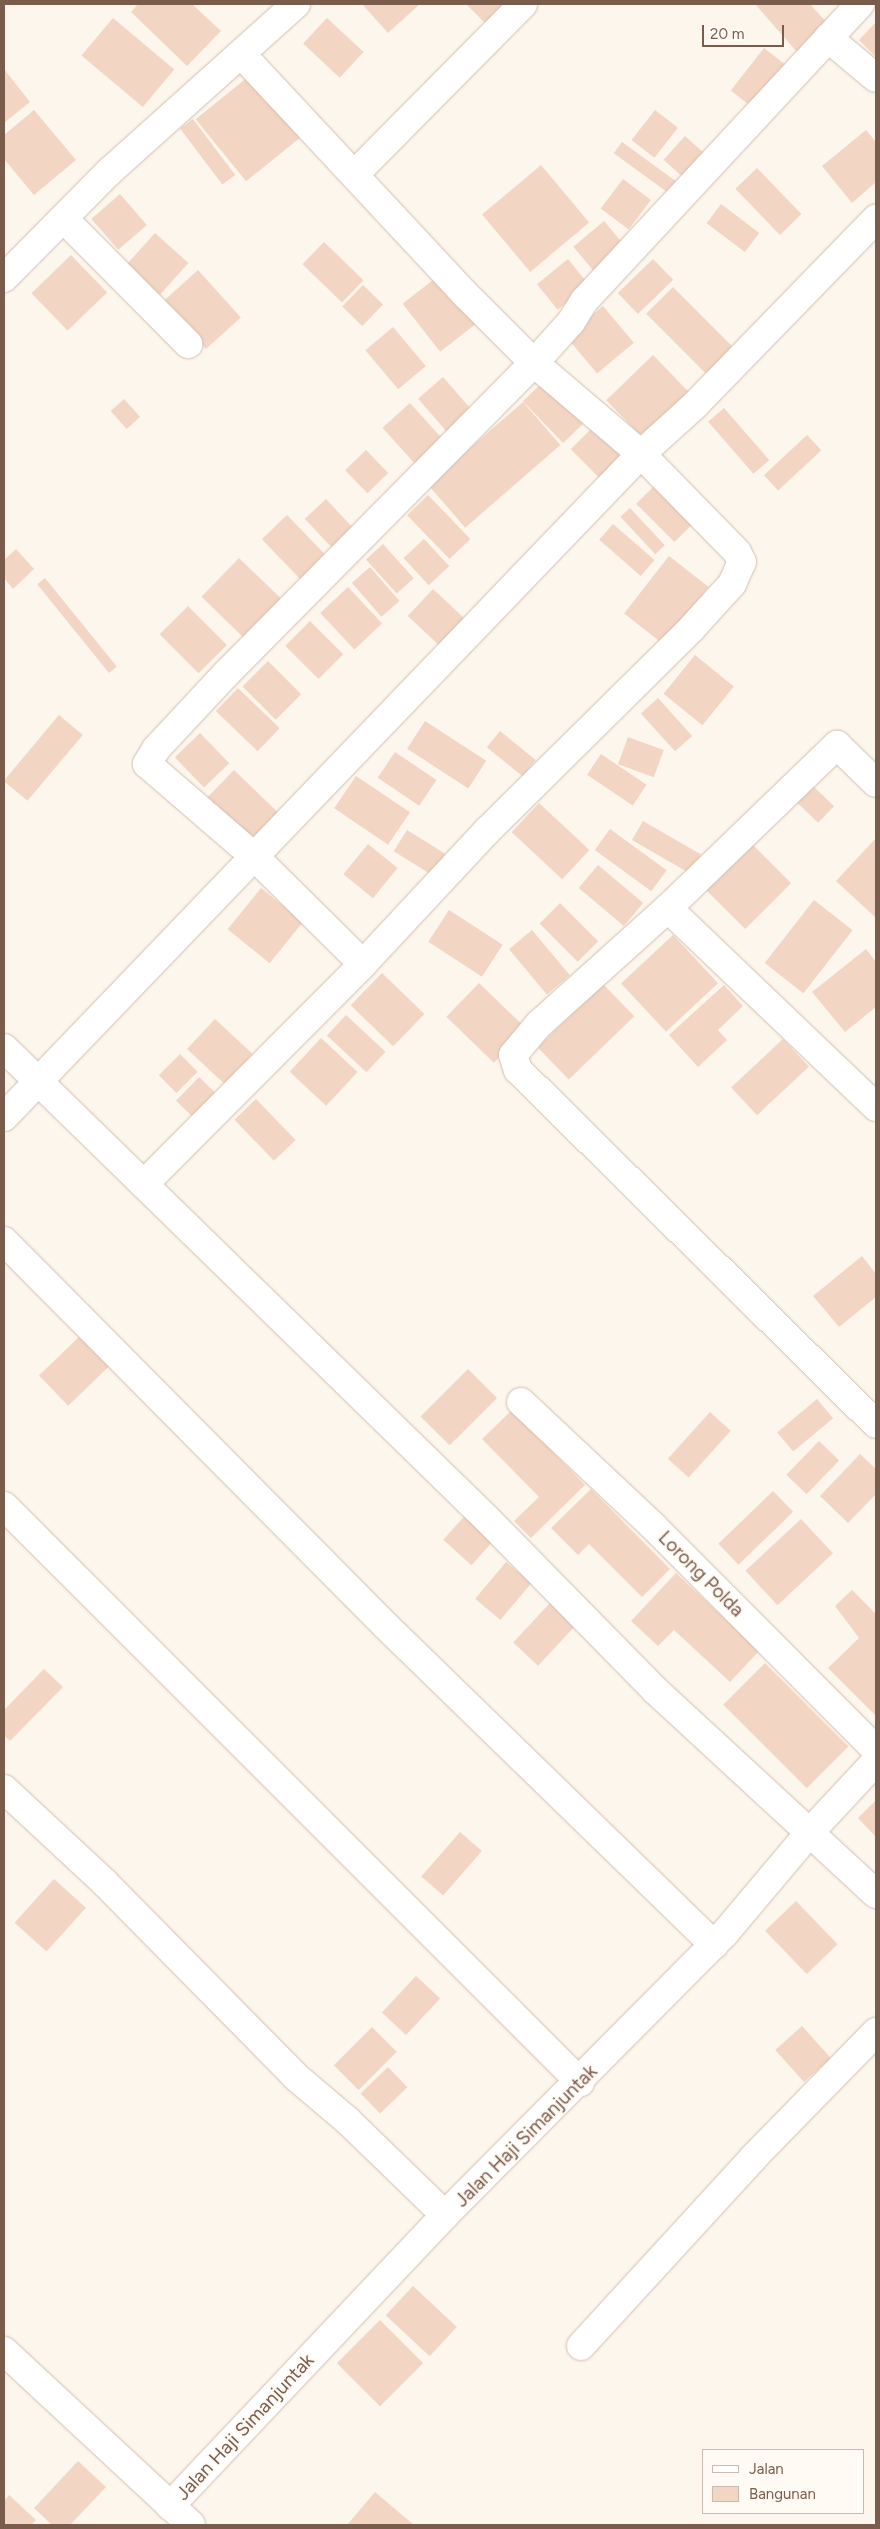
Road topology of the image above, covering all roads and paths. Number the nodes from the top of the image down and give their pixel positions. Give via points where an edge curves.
1 (296, 4) edge
2 (523, 4) edge
3 (860, 4) edge
4 (828, 38) junction
5 (241, 54) junction
6 (876, 78) edge
7 (355, 174) junction
8 (876, 219) edge
9 (65, 220) junction
10 (4, 278) edge
11 (188, 344) dead end
12 (534, 363) junction
13 (641, 454) junction
14 (876, 783) edge
15 (256, 858) junction
16 (668, 908) junction
17 (363, 964) junction
18 (4, 1048) edge
19 (38, 1082) junction
20 (876, 1108) edge
21 (4, 1117) edge
22 (144, 1184) junction
23 (4, 1240) edge
24 (521, 1402) dead end
25 (876, 1424) edge
26 (4, 1506) edge
27 (876, 1750) edge
28 (876, 1761) edge
29 (4, 1789) edge
30 (811, 1831) junction
31 (876, 1894) edge
32 (714, 1944) junction
33 (876, 2032) edge
34 (580, 2082) junction
35 (445, 2216) junction
36 (581, 2346) dead end
37 (4, 2351) edge
38 (170, 2506) junction
39 (191, 2525) edge

1 - 5 street
2 - 7 street
3 - 4 street
4 - 6 street
4 - 12 street via 585,300 571,322
5 - 7 street
5 - 9 street via 110,172
7 - 12 street
8 - 13 street via 695,405
9 - 10 street
9 - 11 street
12 - 13 street
12 - 15 street via 226,674 156,748 147,764
13 - 15 street
13 - 17 street via 736,552 742,562 732,584 487,831
14 - 16 street via 837,745
15 - 17 street
15 - 19 street
16 - 20 street
16 - 25 street via 539,1024 513,1055 518,1070
17 - 22 street
18 - 19 street
19 - 21 street
19 - 22 street
22 - 30 street via 488,1520 655,1690
23 - 32 street via 385,1625
24 - 27 street, Lorong Polda via 652,1526
26 - 34 street
28 - 30 street, Jalan Haji Simanjuntak
29 - 35 street via 104,1882 295,2076 348,2121
30 - 31 street
30 - 32 street, Jalan Haji Simanjuntak
32 - 34 street, Jalan Haji Simanjuntak
33 - 36 street via 754,2157
34 - 35 street, Jalan Haji Simanjuntak
35 - 38 street, Jalan Haji Simanjuntak
37 - 38 street
38 - 39 street

